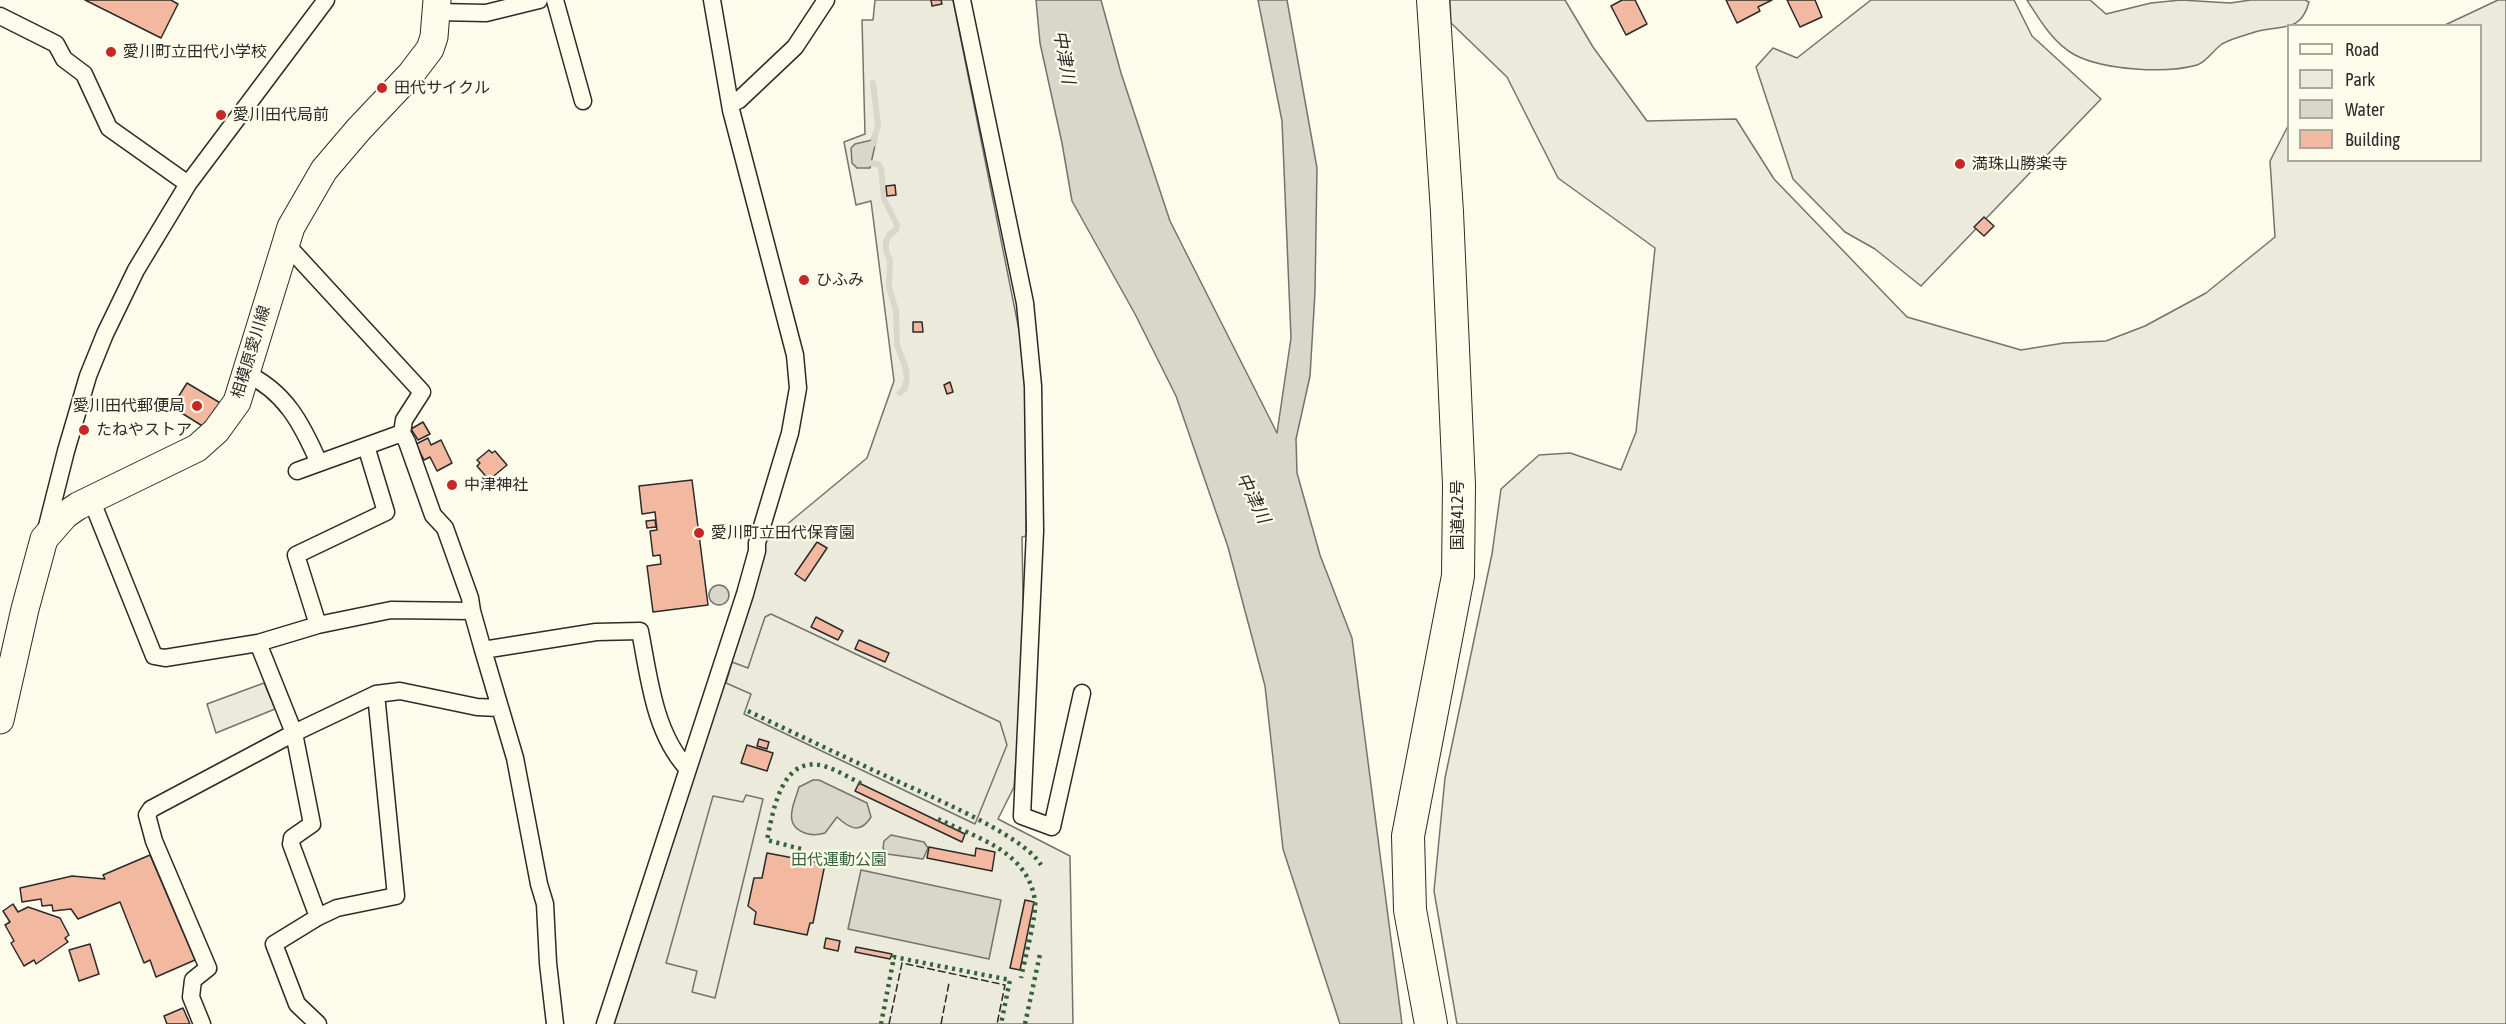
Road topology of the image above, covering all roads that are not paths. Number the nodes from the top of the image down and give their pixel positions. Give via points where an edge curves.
1 (326, 0) edge
2 (539, 0) edge
3 (555, 0) edge
4 (711, 0) edge
5 (826, 0) edge
6 (962, 0) edge
7 (1433, 0) edge
8 (437, 6) edge
9 (0, 16) edge
10 (583, 101) dead end
11 (731, 104) junction
12 (188, 184) junction
13 (285, 243) junction
14 (245, 373) junction
15 (402, 433) junction
16 (366, 446) junction
17 (319, 463) junction
18 (297, 471) dead end
19 (91, 500) junction
20 (44, 540) junction
21 (472, 611) junction
22 (318, 626) junction
23 (258, 643) junction
24 (483, 650) junction
25 (1082, 693) dead end
26 (375, 694) junction
27 (499, 708) junction
28 (0, 720) edge
29 (294, 733) junction
30 (687, 768) junction
31 (318, 917) junction
32 (202, 1024) edge
33 (318, 1024) edge
34 (555, 1024) edge
35 (605, 1024) edge
36 (1431, 1024) edge

1 - 12 street
2 - 8 street via 486,13
3 - 10 street
4 - 11 street
5 - 11 street via 795,47
6 - 25 street via 1025,303 1034,386 1035,531 1022,816 1052,827
7 - 36 highway, 国道412号 via 1459,485 1458,576 1408,836 1410,910
8 - 13 main road, 相模原愛川線 via 430,49 324,170
9 - 12 street via 56,44 64,59 84,74 109,128
11 - 30 street via 795,355 798,388 790,433 748,584
12 - 20 street via 136,270 96,355 77,410
13 - 14 main road, 相模原愛川線
13 - 15 street via 422,392 404,420
14 - 17 street via 258,379 292,409
14 - 19 main road, 相模原愛川線 via 231,412 207,440
15 - 16 street
15 - 21 street via 434,515 444,528
16 - 17 street
16 - 22 street via 386,512 296,555
17 - 18 street
19 - 20 main road, 相模原愛川線 via 65,516
19 - 23 street via 154,656 165,658
20 - 28 main road, 相模原愛川線
21 - 22 street via 391,610
21 - 24 street
22 - 23 street
23 - 29 street
24 - 27 street
24 - 30 street via 596,632 640,631 664,729 675,754
26 - 27 street via 400,691
26 - 29 street
26 - 31 street via 396,896 337,908
27 - 34 street via 515,758 545,904
29 - 31 street via 312,824 292,837 291,844
29 - 32 street via 151,809 147,815 154,841 208,968 193,980 191,997
30 - 35 street
31 - 33 street via 274,944 297,1004

